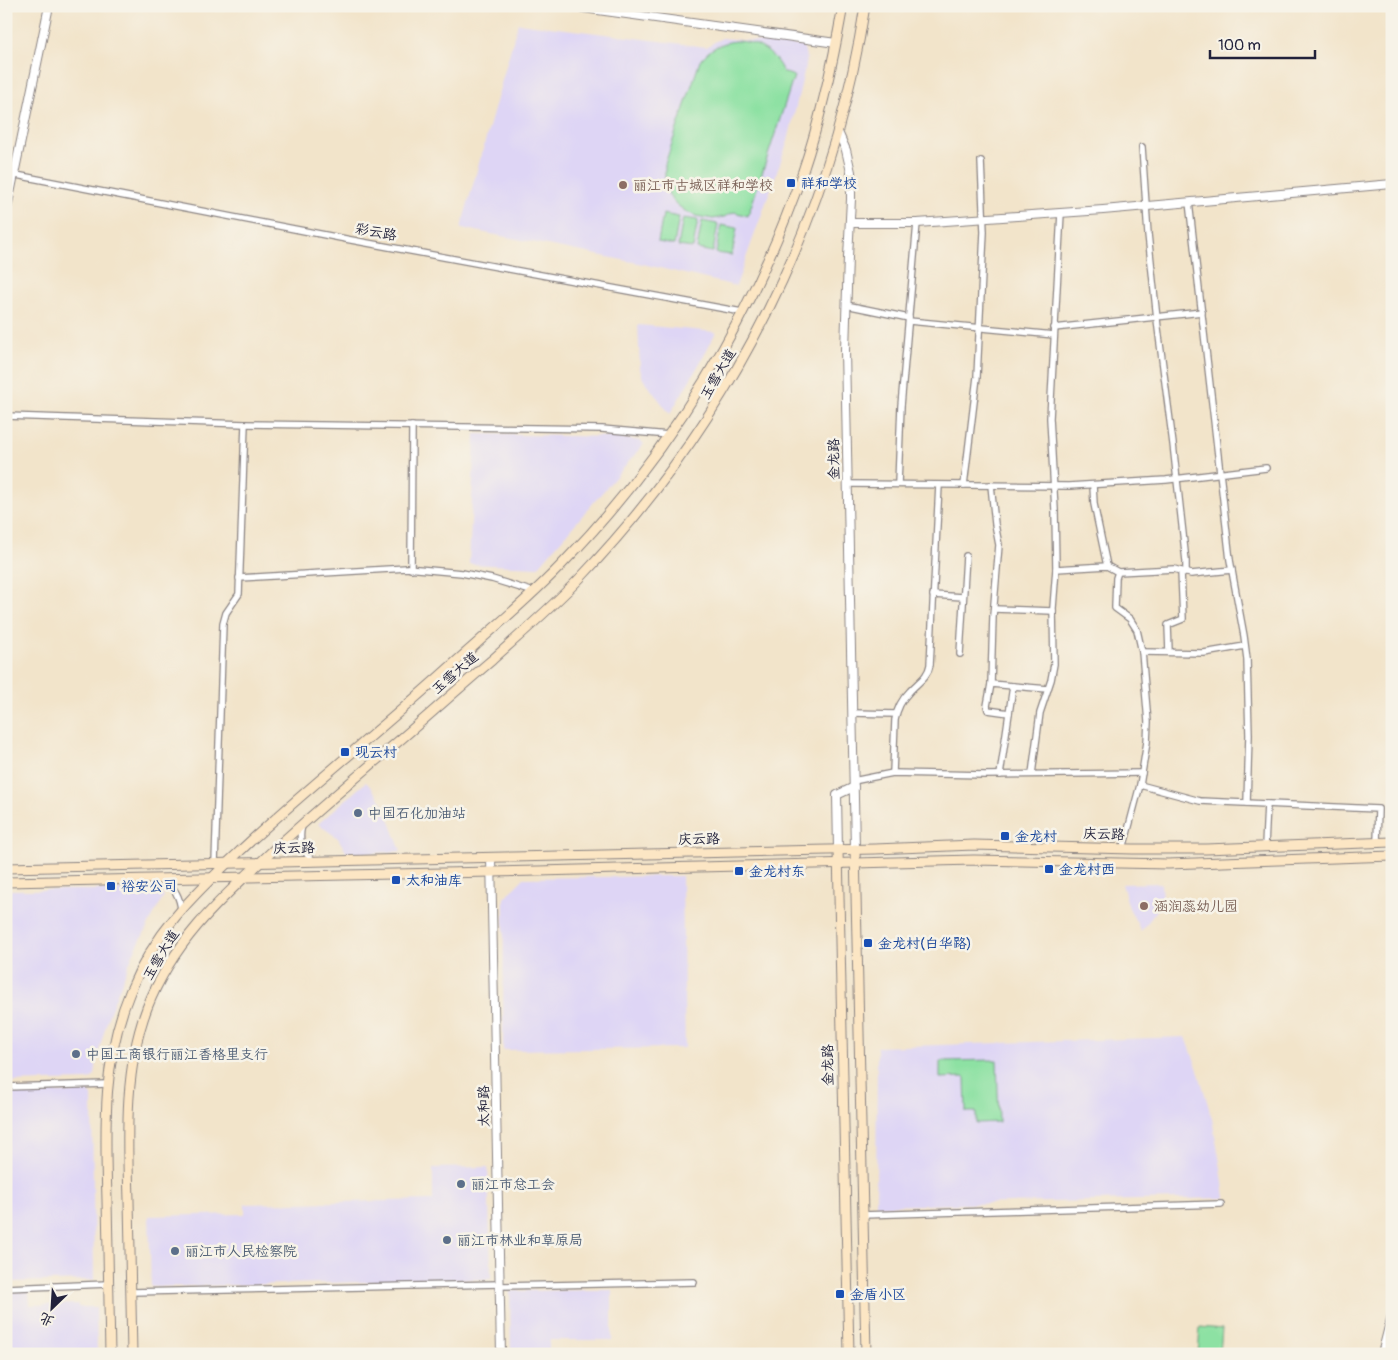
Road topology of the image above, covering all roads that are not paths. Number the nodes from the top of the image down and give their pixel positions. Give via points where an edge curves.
1 (49, 6) edge
2 (569, 6) edge
3 (843, 6) edge
4 (865, 6) edge
5 (836, 43) junction
6 (838, 132) junction
7 (1142, 147) dead end
8 (981, 161) dead end
9 (10, 174) edge
10 (1392, 184) edge
11 (1189, 202) junction
12 (1146, 206) junction
13 (6, 213) edge
14 (1061, 213) junction
15 (984, 218) junction
16 (850, 223) junction
17 (917, 223) junction
18 (846, 305) junction
19 (742, 312) junction
20 (1202, 312) junction
21 (1156, 317) junction
22 (909, 319) junction
23 (980, 328) junction
24 (1054, 332) junction
25 (6, 416) edge
26 (245, 424) junction
27 (412, 426) junction
28 (669, 435) junction
29 (1266, 468) dead end
30 (1221, 474) junction
31 (1177, 478) junction
32 (848, 484) junction
33 (898, 484) junction
34 (939, 485) junction
35 (964, 485) junction
36 (1093, 485) junction
37 (991, 486) junction
38 (1054, 486) junction
39 (966, 556) dead end
40 (1108, 566) junction
41 (410, 569) junction
42 (1056, 569) junction
43 (1232, 570) junction
44 (1118, 572) junction
45 (1183, 572) junction
46 (240, 578) junction
47 (534, 592) junction
48 (933, 595) junction
49 (963, 597) junction
50 (994, 609) junction
51 (1053, 611) junction
52 (1245, 646) junction
53 (1142, 652) junction
54 (1169, 652) junction
55 (960, 654) dead end
56 (991, 684) junction
57 (1013, 686) junction
58 (1048, 689) junction
59 (852, 713) junction
60 (1009, 713) junction
61 (896, 714) junction
62 (893, 772) junction
63 (1142, 773) junction
64 (1032, 774) junction
65 (1000, 775) junction
66 (854, 784) junction
67 (1140, 785) junction
68 (1247, 803) junction
69 (1267, 804) junction
70 (303, 823) junction
71 (1377, 842) junction
72 (1392, 842) edge
73 (1265, 846) junction
74 (855, 849) junction
75 (1123, 849) junction
76 (838, 850) junction
77 (1392, 856) edge
78 (491, 858) junction
79 (314, 861) junction
80 (260, 862) junction
81 (215, 863) junction
82 (227, 863) junction
83 (855, 863) junction
84 (838, 864) junction
85 (6, 868) edge
86 (491, 872) junction
87 (212, 877) junction
88 (244, 877) junction
89 (162, 879) junction
90 (6, 882) edge
91 (181, 910) junction
92 (107, 1084) junction
93 (6, 1087) edge
94 (1221, 1204) dead end
95 (862, 1215) junction
96 (694, 1282) dead end
97 (108, 1284) junction
98 (500, 1285) junction
99 (6, 1288) edge
100 (131, 1292) junction
101 (1392, 1315) edge
102 (110, 1354) edge
103 (132, 1354) edge
104 (501, 1354) edge
105 (849, 1354) edge
106 (866, 1354) edge
107 (1382, 1354) edge

1 - 9 street
2 - 5 street
3 - 5 main road, 玉雪大道
4 - 6 main road, 玉雪大道
5 - 19 main road, 玉雪大道 via 803,171 769,258
6 - 16 street, 金龙路 via 851,172
6 - 70 main road, 玉雪大道 via 808,220 765,316 708,417 659,485 602,554 549,608
7 - 12 street
8 - 15 street
9 - 13 street
9 - 19 street, 彩云路
10 - 11 street
11 - 12 street
11 - 20 street
12 - 14 street
12 - 21 street
14 - 15 street
14 - 24 street
15 - 17 street
15 - 23 street
16 - 17 street
16 - 18 street, 金龙路
17 - 22 street
18 - 22 street
18 - 32 street, 金龙路
19 - 28 main road, 玉雪大道 via 703,383
20 - 21 street
20 - 30 street
21 - 24 street
21 - 31 street
22 - 23 street
22 - 33 street
23 - 24 street
23 - 35 street
24 - 38 street via 1050,418
25 - 26 street
26 - 27 street
26 - 46 street
27 - 28 street via 602,429
27 - 41 street
28 - 47 main road, 玉雪大道 via 605,517
29 - 30 street
30 - 31 street
30 - 43 street
31 - 36 street
31 - 45 street via 1186,561
32 - 33 street
32 - 59 street, 金龙路
33 - 34 street
34 - 35 street
34 - 48 street
35 - 37 street
36 - 38 street
36 - 40 street
37 - 38 street
37 - 50 street via 998,545
38 - 42 street
39 - 49 street
40 - 42 street
40 - 44 street
41 - 46 street
41 - 47 street via 469,574
42 - 51 street
43 - 45 street
43 - 52 street
44 - 45 street via 1174,569
44 - 53 street via 1115,608 1135,626
45 - 54 street via 1183,619 1168,625
46 - 81 street via 239,594 226,613 223,624
47 - 82 main road, 玉雪大道
48 - 49 street
48 - 61 street via 929,669 904,698
49 - 55 street
50 - 51 street
50 - 56 street
51 - 58 street via 1054,664
52 - 54 street via 1204,653
52 - 68 street via 1249,717
53 - 54 street
53 - 63 street via 1148,729
56 - 57 street
56 - 60 street via 988,710
57 - 58 street
57 - 60 street
58 - 64 street via 1038,720
59 - 61 street
59 - 66 street, 金龙路
60 - 65 street
61 - 62 street
62 - 65 street
62 - 66 street
63 - 64 street
63 - 67 street
64 - 65 street
66 - 74 street, 金龙路
66 - 76 street, 金龙路 via 837,795
67 - 68 street via 1200,801
67 - 75 street
68 - 69 street
69 - 71 street via 1378,809
69 - 73 street
70 - 79 street via 301,842
70 - 80 main road, 玉雪大道
71 - 72 main road, 庆云路
71 - 73 main road, 庆云路
73 - 75 main road, 庆云路
74 - 75 main road, 庆云路 via 974,845
74 - 76 main road, 庆云路
74 - 83 main road, 金龙路
76 - 78 main road, 庆云路
76 - 84 main road, 金龙路
77 - 83 main road, 庆云路 via 1207,863 974,860
78 - 79 main road, 庆云路
78 - 86 street, 太和路
79 - 80 main road, 庆云路
80 - 82 main road, 庆云路
80 - 88 main road, 玉雪大道
81 - 82 main road, 庆云路
81 - 85 main road, 庆云路
82 - 87 main road, 玉雪大道
83 - 84 main road, 庆云路
83 - 95 main road, 金龙路
84 - 86 main road, 庆云路
84 - 105 main road, 金龙路
86 - 88 main road, 庆云路
86 - 98 street, 太和路
87 - 88 main road, 庆云路
87 - 89 main road, 庆云路
87 - 91 main road, 玉雪大道
88 - 100 main road, 玉雪大道 via 200,921 175,953 154,991 139,1033 128,1103
89 - 90 main road, 庆云路
89 - 91 street via 174,889
91 - 92 main road, 玉雪大道 via 157,941 134,982 118,1027
92 - 93 street
92 - 97 main road, 玉雪大道
94 - 95 street
95 - 106 main road, 金龙路
96 - 98 street
97 - 99 street
97 - 102 main road, 玉雪大道
98 - 100 street
98 - 104 street, 太和路
100 - 103 main road, 玉雪大道
101 - 107 street

